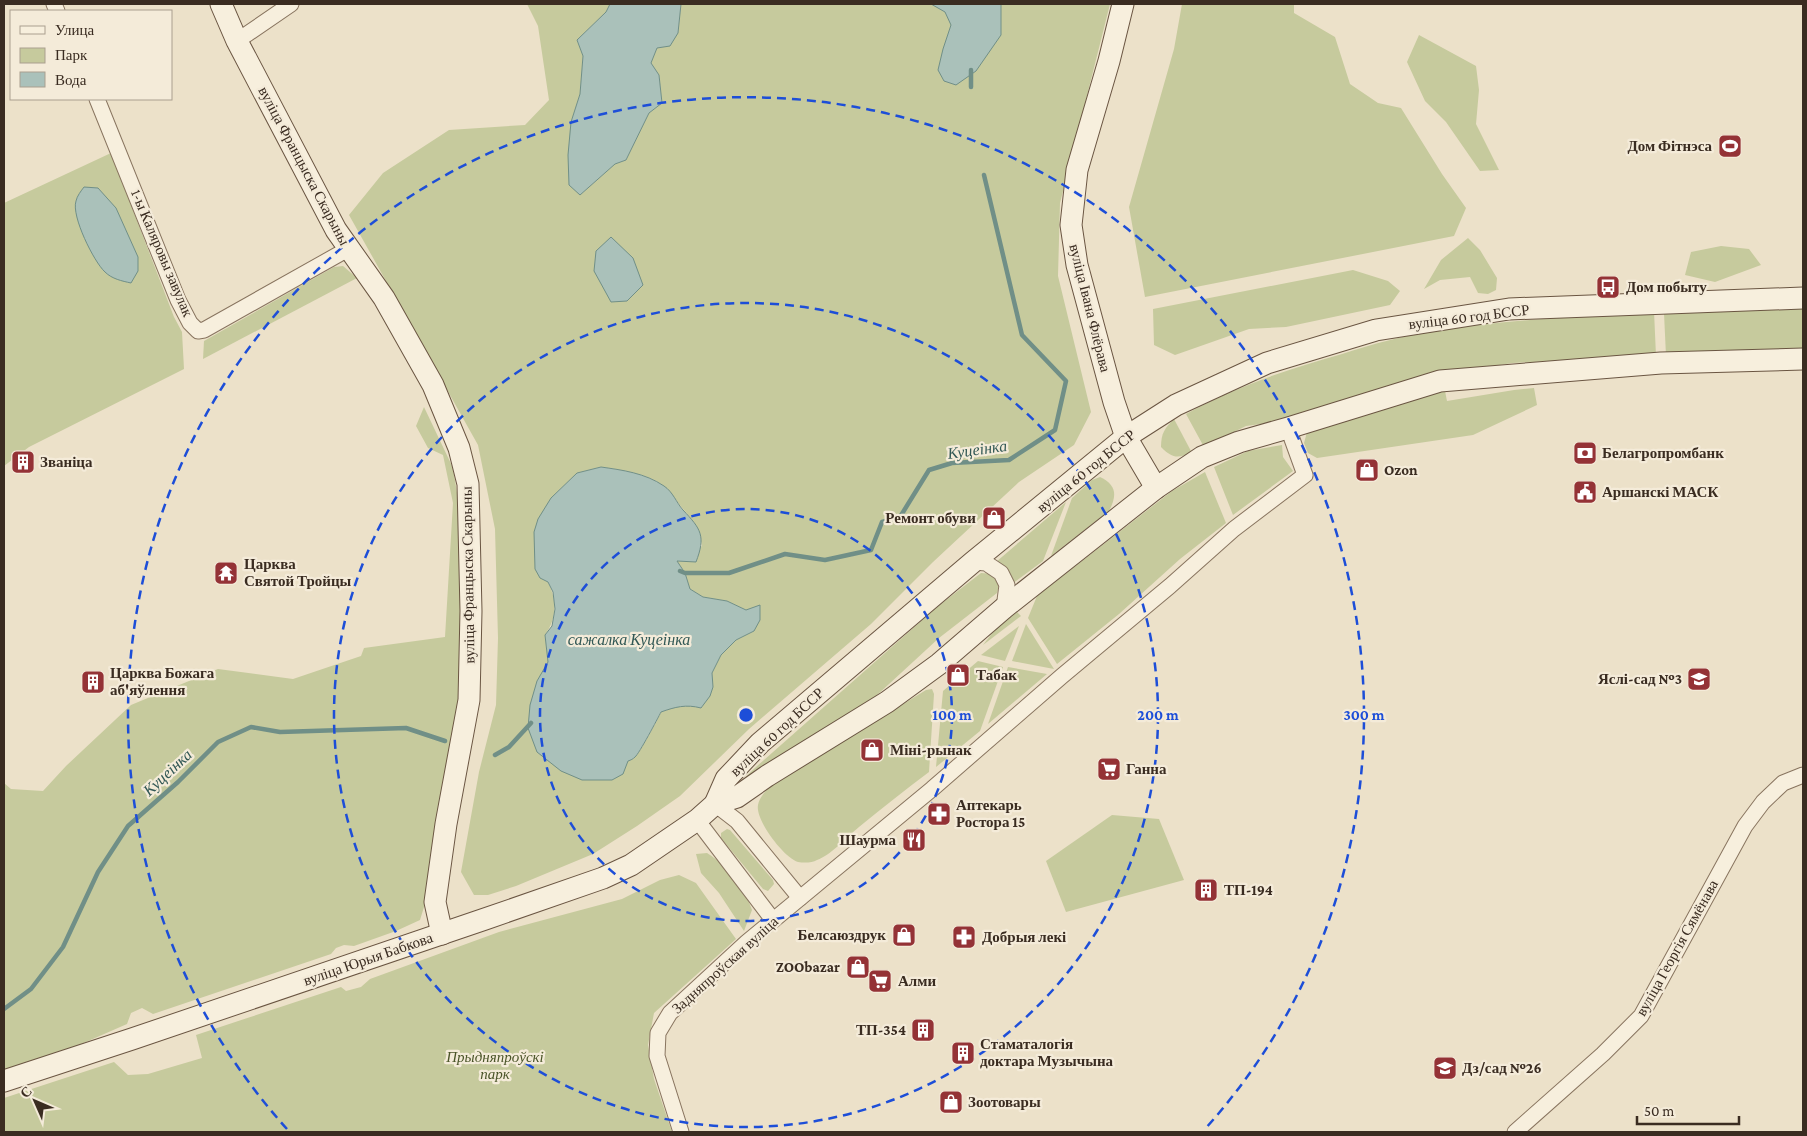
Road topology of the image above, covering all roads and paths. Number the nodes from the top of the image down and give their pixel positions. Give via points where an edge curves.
1 (221, 4) edge
2 (291, 4) edge
3 (1123, 4) edge
4 (237, 41) junction
5 (98, 100) edge
6 (348, 249) junction
7 (1803, 298) edge
8 (1803, 359) edge
9 (1288, 428) junction
10 (1126, 437) junction
11 (1156, 488) junction
12 (973, 562) junction
13 (1004, 608) junction
14 (1803, 775) edge
15 (716, 804) junction
16 (696, 820) junction
17 (800, 898) junction
18 (773, 920) junction
19 (442, 934) junction
20 (4, 1081) edge
21 (681, 1132) edge
22 (1515, 1132) edge

1 - 4 main road, вуліца Францыска Скарыны
2 - 4 street
3 - 10 main road, вуліца Івана Флёрава via 1077,170 1071,225 1077,265
4 - 6 main road, вуліца Францыска Скарыны
5 - 6 street, 1-ы Каляровы завулак via 178,300 198,331
6 - 19 main road, вуліца Францыска Скарыны via 384,298 429,378 459,448 468,484 469,700 435,902
7 - 10 main road, вуліца 60 год БССР via 1509,309 1376,330 1267,362 1176,405
8 - 9 main road, вуліца 60 год БССР via 1661,363 1440,381
9 - 11 main road, вуліца 60 год БССР via 1202,457
9 - 17 street, Задняпроўская вуліца via 1305,475 1234,529 1165,591
10 - 11 main road, вуліца Івана Флёрава
10 - 12 main road, вуліца 60 год БССР
11 - 13 main road, вуліца 60 год БССР
12 - 13 street via 986,563 1001,573 1007,585
12 - 15 main road, вуліца 60 год БССР via 760,743 726,779
13 - 15 main road, вуліца 60 год БССР via 939,664 887,702 737,797
14 - 22 street, вуліца Георгія Сямёнава via 1783,783 1745,826 1641,1016
15 - 16 main road, вуліца Юрыя Бабкова
15 - 17 street via 737,821
16 - 18 street
16 - 19 main road, вуліца Юрыя Бабкова via 631,865 603,878
17 - 18 street, Задняпроўская вуліца
18 - 21 street, Задняпроўская вуліца via 670,1013 658,1033 657,1056
19 - 20 main road, вуліца Юрыя Бабкова

